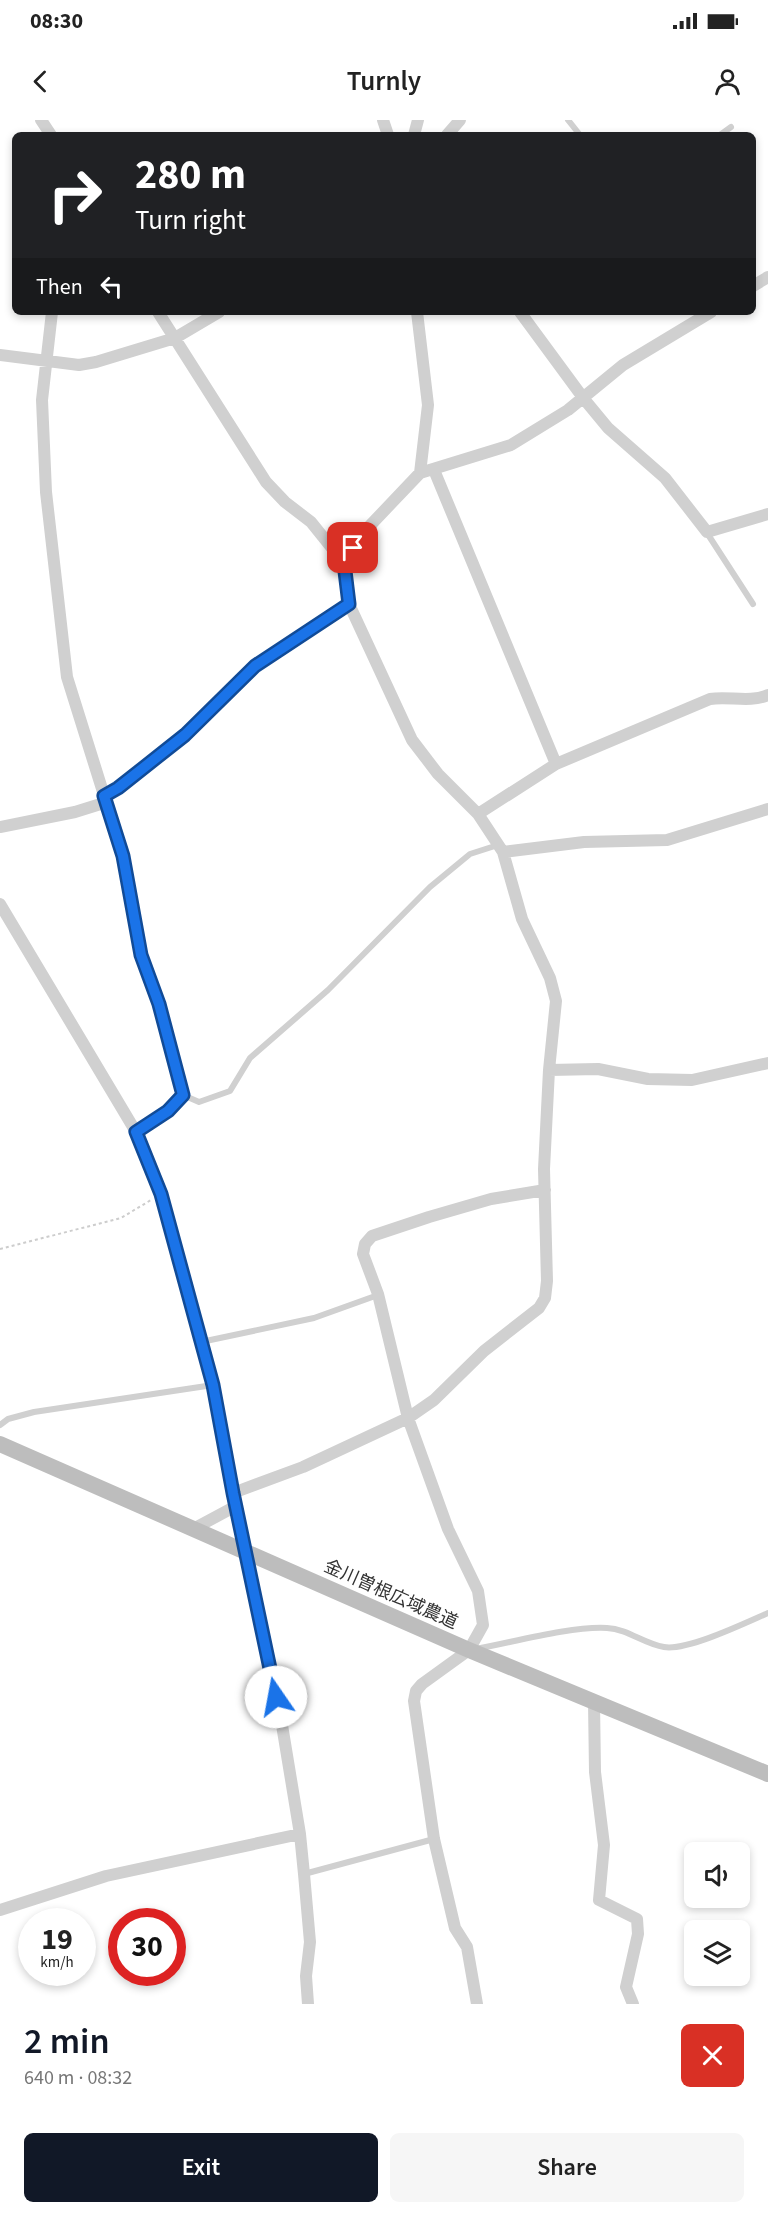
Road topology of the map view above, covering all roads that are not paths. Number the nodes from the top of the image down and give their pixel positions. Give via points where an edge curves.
1 (460, 120) edge
2 (568, 120) edge
3 (731, 127) dead end
4 (450, 132) edge
5 (578, 132) edge
6 (724, 132) edge
7 (52, 315) edge
8 (160, 315) edge
9 (214, 315) edge
10 (417, 315) edge
11 (522, 315) edge
12 (706, 315) edge
13 (175, 338) junction
14 (0, 355) edge
15 (46, 361) junction
16 (584, 399) junction
17 (434, 470) junction
18 (420, 473) junction
19 (768, 514) edge
20 (707, 532) junction
21 (344, 563) junction
22 (349, 604) junction
23 (753, 604) dead end
24 (768, 695) edge
25 (556, 764) junction
26 (105, 799) junction
27 (768, 809) edge
28 (478, 814) junction
29 (0, 827) edge
30 (500, 849) junction
31 (0, 904) edge
32 (768, 1063) edge
33 (549, 1070) junction
34 (183, 1095) junction
35 (136, 1132) junction
36 (545, 1190) junction
37 (378, 1294) junction
38 (201, 1342) junction
39 (213, 1385) junction
40 (408, 1418) junction
41 (0, 1425) edge
42 (0, 1444) edge
43 (233, 1493) junction
44 (236, 1506) junction
45 (195, 1528) junction
46 (245, 1550) junction
47 (768, 1613) edge
48 (469, 1650) junction
49 (594, 1702) junction
50 (768, 1774) edge
51 (300, 1834) junction
52 (434, 1839) junction
53 (304, 1874) junction
54 (0, 1910) edge
55 (308, 2004) edge
56 (477, 2004) edge
57 (633, 2004) edge

1 - 4 street
2 - 5 lane
3 - 6 lane
7 - 15 street
8 - 13 street
9 - 13 street
10 - 18 street via 428,405
11 - 16 street
12 - 16 street via 623,365
13 - 15 street via 96,362 79,365
13 - 21 street via 266,482 311,522
14 - 15 street
15 - 26 street via 42,400 46,492 66,677
16 - 17 street via 511,445
16 - 20 street via 608,428 666,478
17 - 18 street
17 - 25 street
18 - 21 street via 362,534
19 - 20 street
20 - 23 lane
21 - 22 street
22 - 26 street via 255,666 185,735
22 - 28 street via 412,740 438,774
24 - 25 street via 710,699
25 - 28 street
26 - 29 street via 75,812
26 - 34 street via 123,856 141,955 159,1004
27 - 30 street via 667,840
28 - 30 street
30 - 33 street via 522,919 550,978 556,1001
30 - 34 lane via 470,854 430,887 328,990 250,1058 230,1091 199,1102
31 - 35 street
32 - 33 street via 692,1080 648,1079 598,1069
33 - 36 street
34 - 35 street via 168,1111
35 - 38 street via 161,1194
36 - 37 street via 491,1199 372,1236 363,1254
36 - 40 street via 547,1281 539,1308
37 - 38 lane via 314,1318
37 - 40 street
38 - 39 street
39 - 41 lane via 34,1412
39 - 43 street
40 - 43 street via 303,1467
40 - 48 street via 448,1529 478,1591 483,1625
42 - 45 street, 金川曽根広域農道
43 - 44 street
44 - 45 street
44 - 46 street
45 - 46 street, 金川曽根広域農道
46 - 48 street, 金川曽根広域農道
46 - 51 street via 281,1719
47 - 48 lane via 715,1636 666,1648 608,1628 582,1629
48 - 49 street, 金川曽根広域農道
48 - 52 street via 422,1684 414,1701
49 - 50 street, 金川曽根広域農道
49 - 57 street via 595,1772 604,1845 599,1900 637,1919 638,1934 626,1987
51 - 53 street
51 - 54 street via 106,1876
52 - 53 lane
52 - 56 street via 455,1928 466,1947
53 - 55 street via 310,1942

